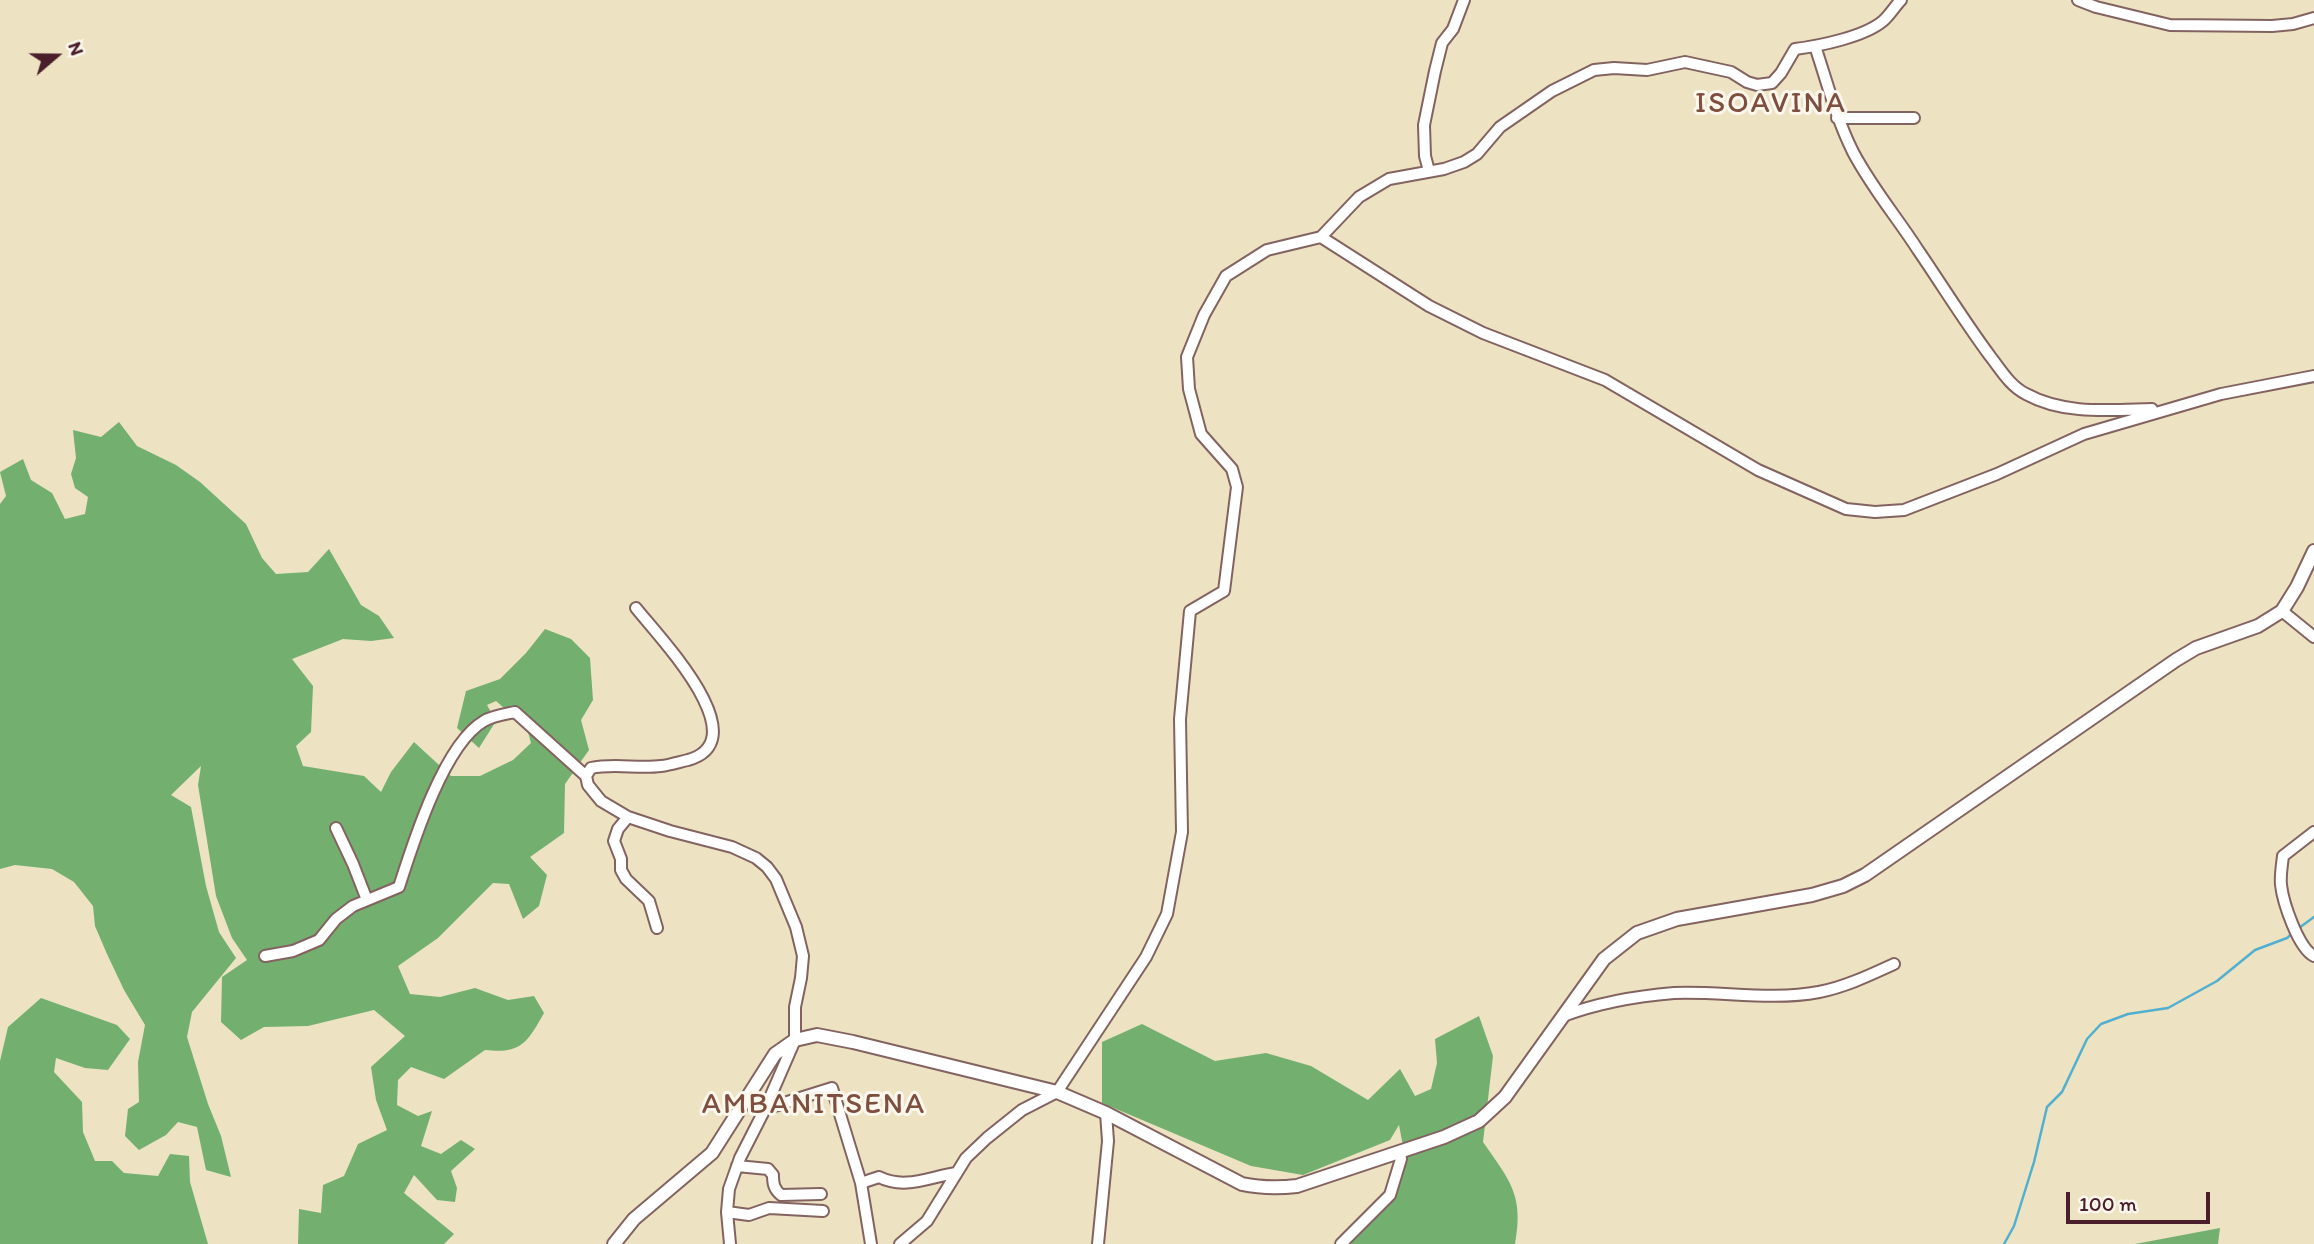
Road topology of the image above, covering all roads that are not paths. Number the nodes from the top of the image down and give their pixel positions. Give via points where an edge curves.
1 (1464, 0) edge
2 (1901, 0) edge
3 (2078, 0) edge
4 (2314, 18) edge
5 (1815, 47) junction
6 (1838, 118) junction
7 (1914, 118) dead end
8 (1429, 171) junction
9 (1321, 237) junction
10 (2314, 376) edge
11 (2167, 408) junction
12 (2314, 551) edge
13 (636, 608) dead end
14 (2282, 611) junction
15 (2314, 637) edge
16 (586, 776) junction
17 (628, 817) junction
18 (336, 828) dead end
19 (2314, 832) edge
20 (367, 900) junction
21 (657, 928) dead end
22 (2314, 956) edge
23 (265, 957) dead end
24 (1894, 964) dead end
25 (1563, 1016) junction
26 (795, 1040) junction
27 (1057, 1092) junction
28 (765, 1109) junction
29 (1106, 1113) junction
30 (1400, 1152) junction
31 (737, 1166) junction
32 (956, 1172) junction
33 (861, 1183) junction
34 (821, 1194) dead end
35 (823, 1211) dead end
36 (727, 1212) junction
37 (614, 1244) edge
38 (730, 1244) edge
39 (871, 1244) edge
40 (900, 1244) edge
41 (1098, 1244) edge
42 (1341, 1244) edge

1 - 8 street via 1453,30 1442,43 1435,71 1424,125
2 - 5 street via 1885,20 1870,29
3 - 4 street via 2170,24 2272,26
5 - 6 street
5 - 8 street via 1795,49 1772,83 1757,85 1731,72 1685,62 1647,70 1594,70 1552,91 1500,127 1477,154
6 - 7 street
6 - 11 street via 1879,197 2012,386 2056,406 2104,411
8 - 9 street via 1388,179 1359,197
9 - 11 street via 1429,306 1483,333 1605,380 1758,470 1846,509 1875,512 1923,504 2084,434
9 - 27 street via 1267,250 1226,276 1187,356 1189,389 1201,434 1233,469 1237,487 1224,591 1190,611 1180,719 1182,832 1170,901 1146,957
10 - 11 street
12 - 14 main road
13 - 16 street via 707,704 714,739 706,751 691,759 662,766 603,765 591,768
14 - 15 street
14 - 25 main road via 2258,626 2176,660 1866,875 1812,895 1677,919 1637,933 1604,959
16 - 17 street via 601,801
16 - 20 street via 515,712 484,720 454,750 415,834 399,887
17 - 21 street via 618,829 615,847 622,874 649,901
17 - 26 street via 732,847 756,858 776,878 803,956 794,1007
18 - 20 street
19 - 22 street via 2283,856 2280,884 2298,937
20 - 23 street via 336,919 319,940
24 - 25 street via 1821,992 1789,996 1675,993 1632,998
25 - 30 main road via 1490,1112 1463,1129
26 - 27 main road via 817,1035 853,1042
26 - 28 street
26 - 37 main road via 775,1054 712,1153 634,1219
27 - 29 main road
27 - 32 street via 1021,1110
28 - 31 street
28 - 33 street via 832,1088
29 - 30 main road via 1242,1184 1255,1186 1297,1186
29 - 41 street via 1108,1141
30 - 42 street via 1390,1195
31 - 34 street via 768,1169 781,1195
31 - 36 street
32 - 33 street via 913,1184 892,1184 879,1178
32 - 40 street via 927,1221
33 - 39 street
35 - 36 street via 769,1208 748,1215
36 - 38 street

